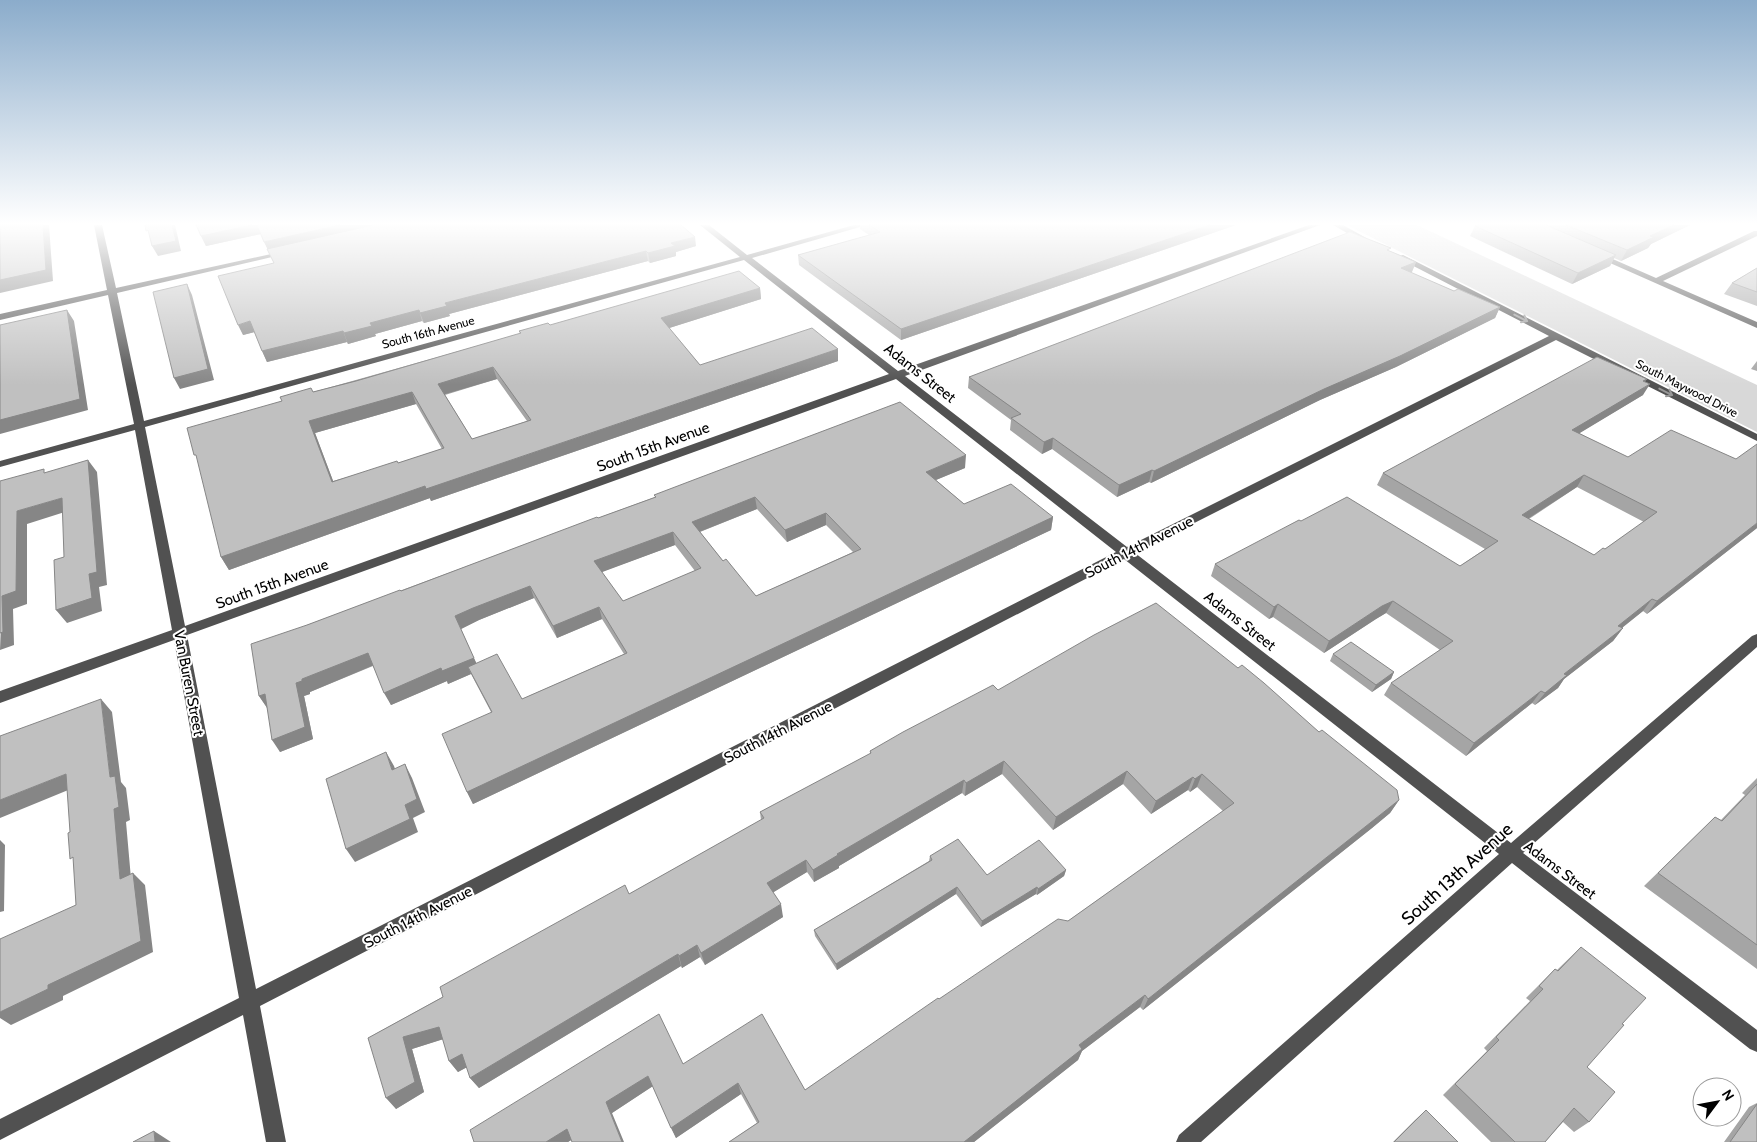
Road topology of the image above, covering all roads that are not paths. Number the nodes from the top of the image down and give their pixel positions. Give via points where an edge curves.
1 (109, 278) edge
2 (172, 278) edge
3 (672, 278) edge
4 (772, 278) edge
5 (1168, 278) edge
6 (1443, 278) edge
7 (1651, 278) edge
8 (1663, 278) edge
9 (1657, 281) junction
10 (112, 292) junction
11 (0, 317) edge
12 (1757, 325) edge
13 (1558, 336) junction
14 (898, 376) junction
15 (140, 425) junction
16 (1757, 438) edge
17 (0, 464) edge
18 (1126, 553) junction
19 (180, 632) junction
20 (1757, 639) edge
21 (0, 697) edge
22 (1511, 853) junction
23 (250, 1003) junction
24 (1757, 1042) edge
25 (0, 1130) edge
26 (276, 1142) edge
27 (1186, 1142) edge

1 - 10 street, Van Buren Street
2 - 10 street
3 - 15 street, South 16th Avenue
4 - 14 street, Adams Street
5 - 14 street, South 15th Avenue
6 -> 13 street, South Maywood Drive
7 - 9 street
8 - 9 street
9 - 12 street
10 - 11 street
10 - 15 street, Van Buren Street
13 -> 16 street, South Maywood Drive
13 - 18 street, South 14th Avenue
14 - 18 street, Adams Street
14 - 19 street, South 15th Avenue
15 - 17 street, South 16th Avenue
15 - 19 street, Van Buren Street
18 - 22 street, Adams Street
18 - 23 street, South 14th Avenue
19 - 21 street, South 15th Avenue
19 - 23 street, Van Buren Street
20 - 22 street, South 13th Avenue
22 - 24 street, Adams Street
22 - 27 street, South 13th Avenue
23 - 25 street, South 14th Avenue
23 - 26 street, Van Buren Street

